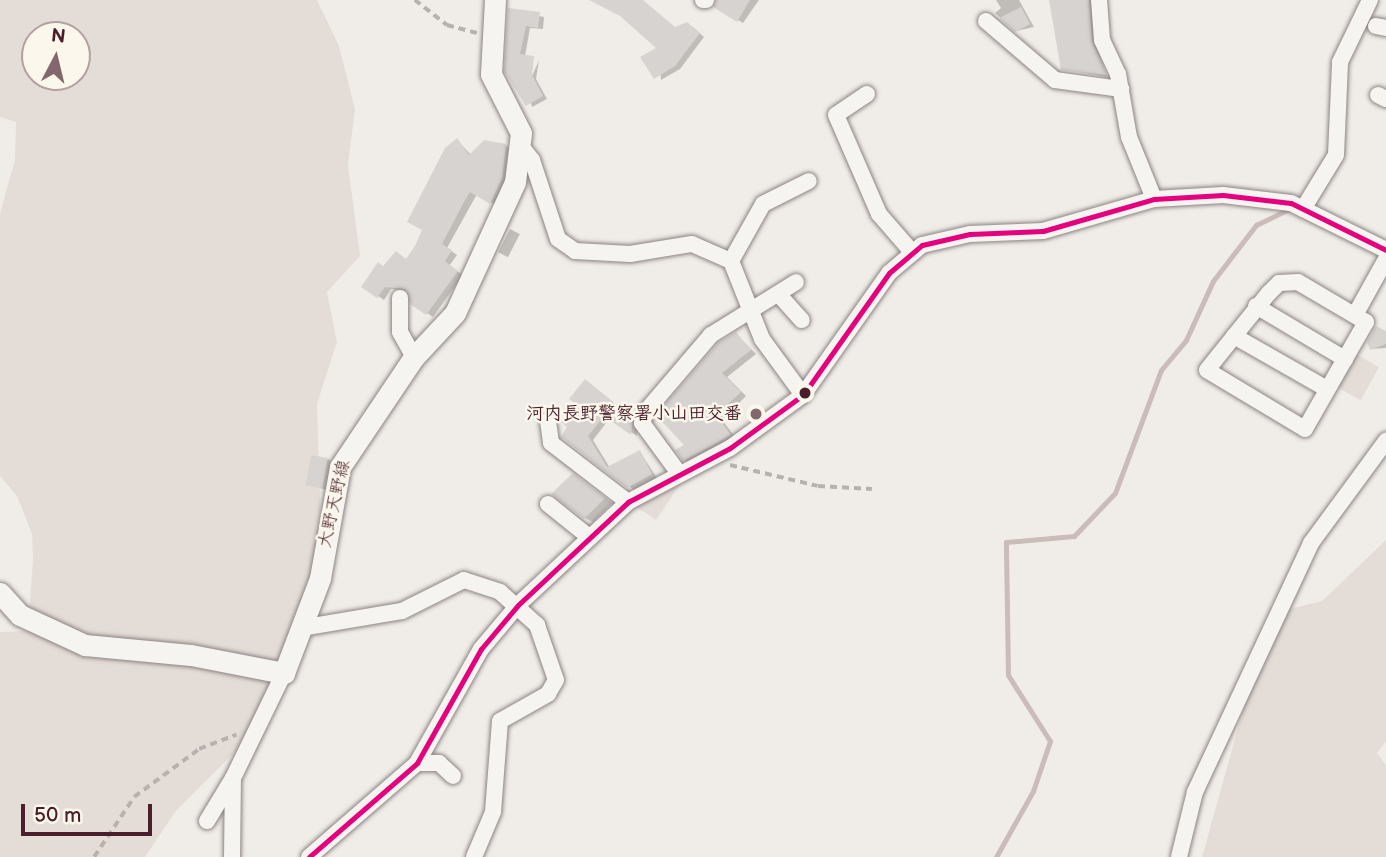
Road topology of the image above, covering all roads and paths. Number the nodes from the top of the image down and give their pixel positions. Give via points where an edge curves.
1 (415, 0) edge
2 (495, 0) edge
3 (1100, 0) edge
4 (1370, 0) edge
5 (986, 22) dead end
6 (489, 34) junction
7 (1121, 89) junction
8 (867, 94) dead end
9 (521, 146) junction
10 (809, 181) dead end
11 (1154, 199) junction
12 (1297, 206) junction
13 (1386, 250) edge
14 (912, 252) junction
15 (1386, 259) edge
16 (731, 261) junction
17 (796, 282) dead end
18 (781, 297) junction
19 (400, 298) dead end
20 (1256, 306) junction
21 (751, 315) junction
22 (1355, 315) junction
23 (802, 320) dead end
24 (1234, 336) junction
25 (414, 357) junction
26 (1345, 359) junction
27 (1328, 389) junction
28 (803, 395) junction
29 (548, 421) dead end
30 (1386, 441) edge
31 (708, 458) junction
32 (678, 472) junction
33 (872, 489) dead end
34 (628, 502) junction
35 (548, 504) dead end
36 (588, 536) junction
37 (0, 593) edge
38 (518, 605) junction
39 (301, 628) junction
40 (284, 673) junction
41 (252, 736) junction
42 (417, 763) junction
43 (453, 776) dead end
44 (233, 778) junction
45 (498, 783) junction
46 (513, 791) dead end
47 (207, 821) dead end
48 (94, 857) edge
49 (232, 857) edge
50 (309, 857) edge
51 (474, 857) edge
52 (1179, 857) edge

1 - 6 path via 447,25
2 - 6 main road, 大野天野線
3 - 7 street via 1102,40
4 - 12 street via 1340,62 1336,155
5 - 7 street via 1055,80
6 - 9 main road, 大野天野線 via 491,74 515,116
7 - 11 street via 1129,137
8 - 14 street via 835,116 879,214
9 - 16 street via 532,160 558,239 575,251 630,254 692,244
9 - 25 main road, 大野天野線 via 516,182 455,313
10 - 16 street via 763,204
11 - 12 street via 1223,195
11 - 14 street via 1043,230 970,234
12 - 13 street
14 - 28 street via 889,273
15 - 22 street
16 - 21 street
17 - 18 street
18 - 21 street
18 - 23 street
19 - 25 street via 400,332
20 - 22 street via 1279,283 1291,281
20 - 24 street
20 - 26 street
21 - 28 street via 778,368
21 - 32 street via 711,335 647,410 642,423
22 - 26 street via 1366,322
24 - 27 street
24 - 27 street via 1206,370 1305,429
25 - 39 main road, 大野天野線 via 340,467 320,578
26 - 27 street
28 - 31 street
29 - 34 street via 551,443
30 - 52 street via 1311,543 1195,792
31 - 32 street
31 - 33 path via 818,486
32 - 34 street
34 - 36 street
35 - 36 street
36 - 38 street
37 - 40 main road via 20,615 85,645 116,653 191,655
38 - 39 street via 487,584 455,581 401,611
38 - 42 street via 481,649
38 - 45 street via 537,625 556,680 548,694 500,721
39 - 40 main road, 大野天野線
40 - 41 street
41 - 44 street
41 - 48 path via 215,741 134,797
42 - 43 street via 439,763
42 - 50 street
44 - 47 street
44 - 49 street
45 - 46 street
45 - 51 street

